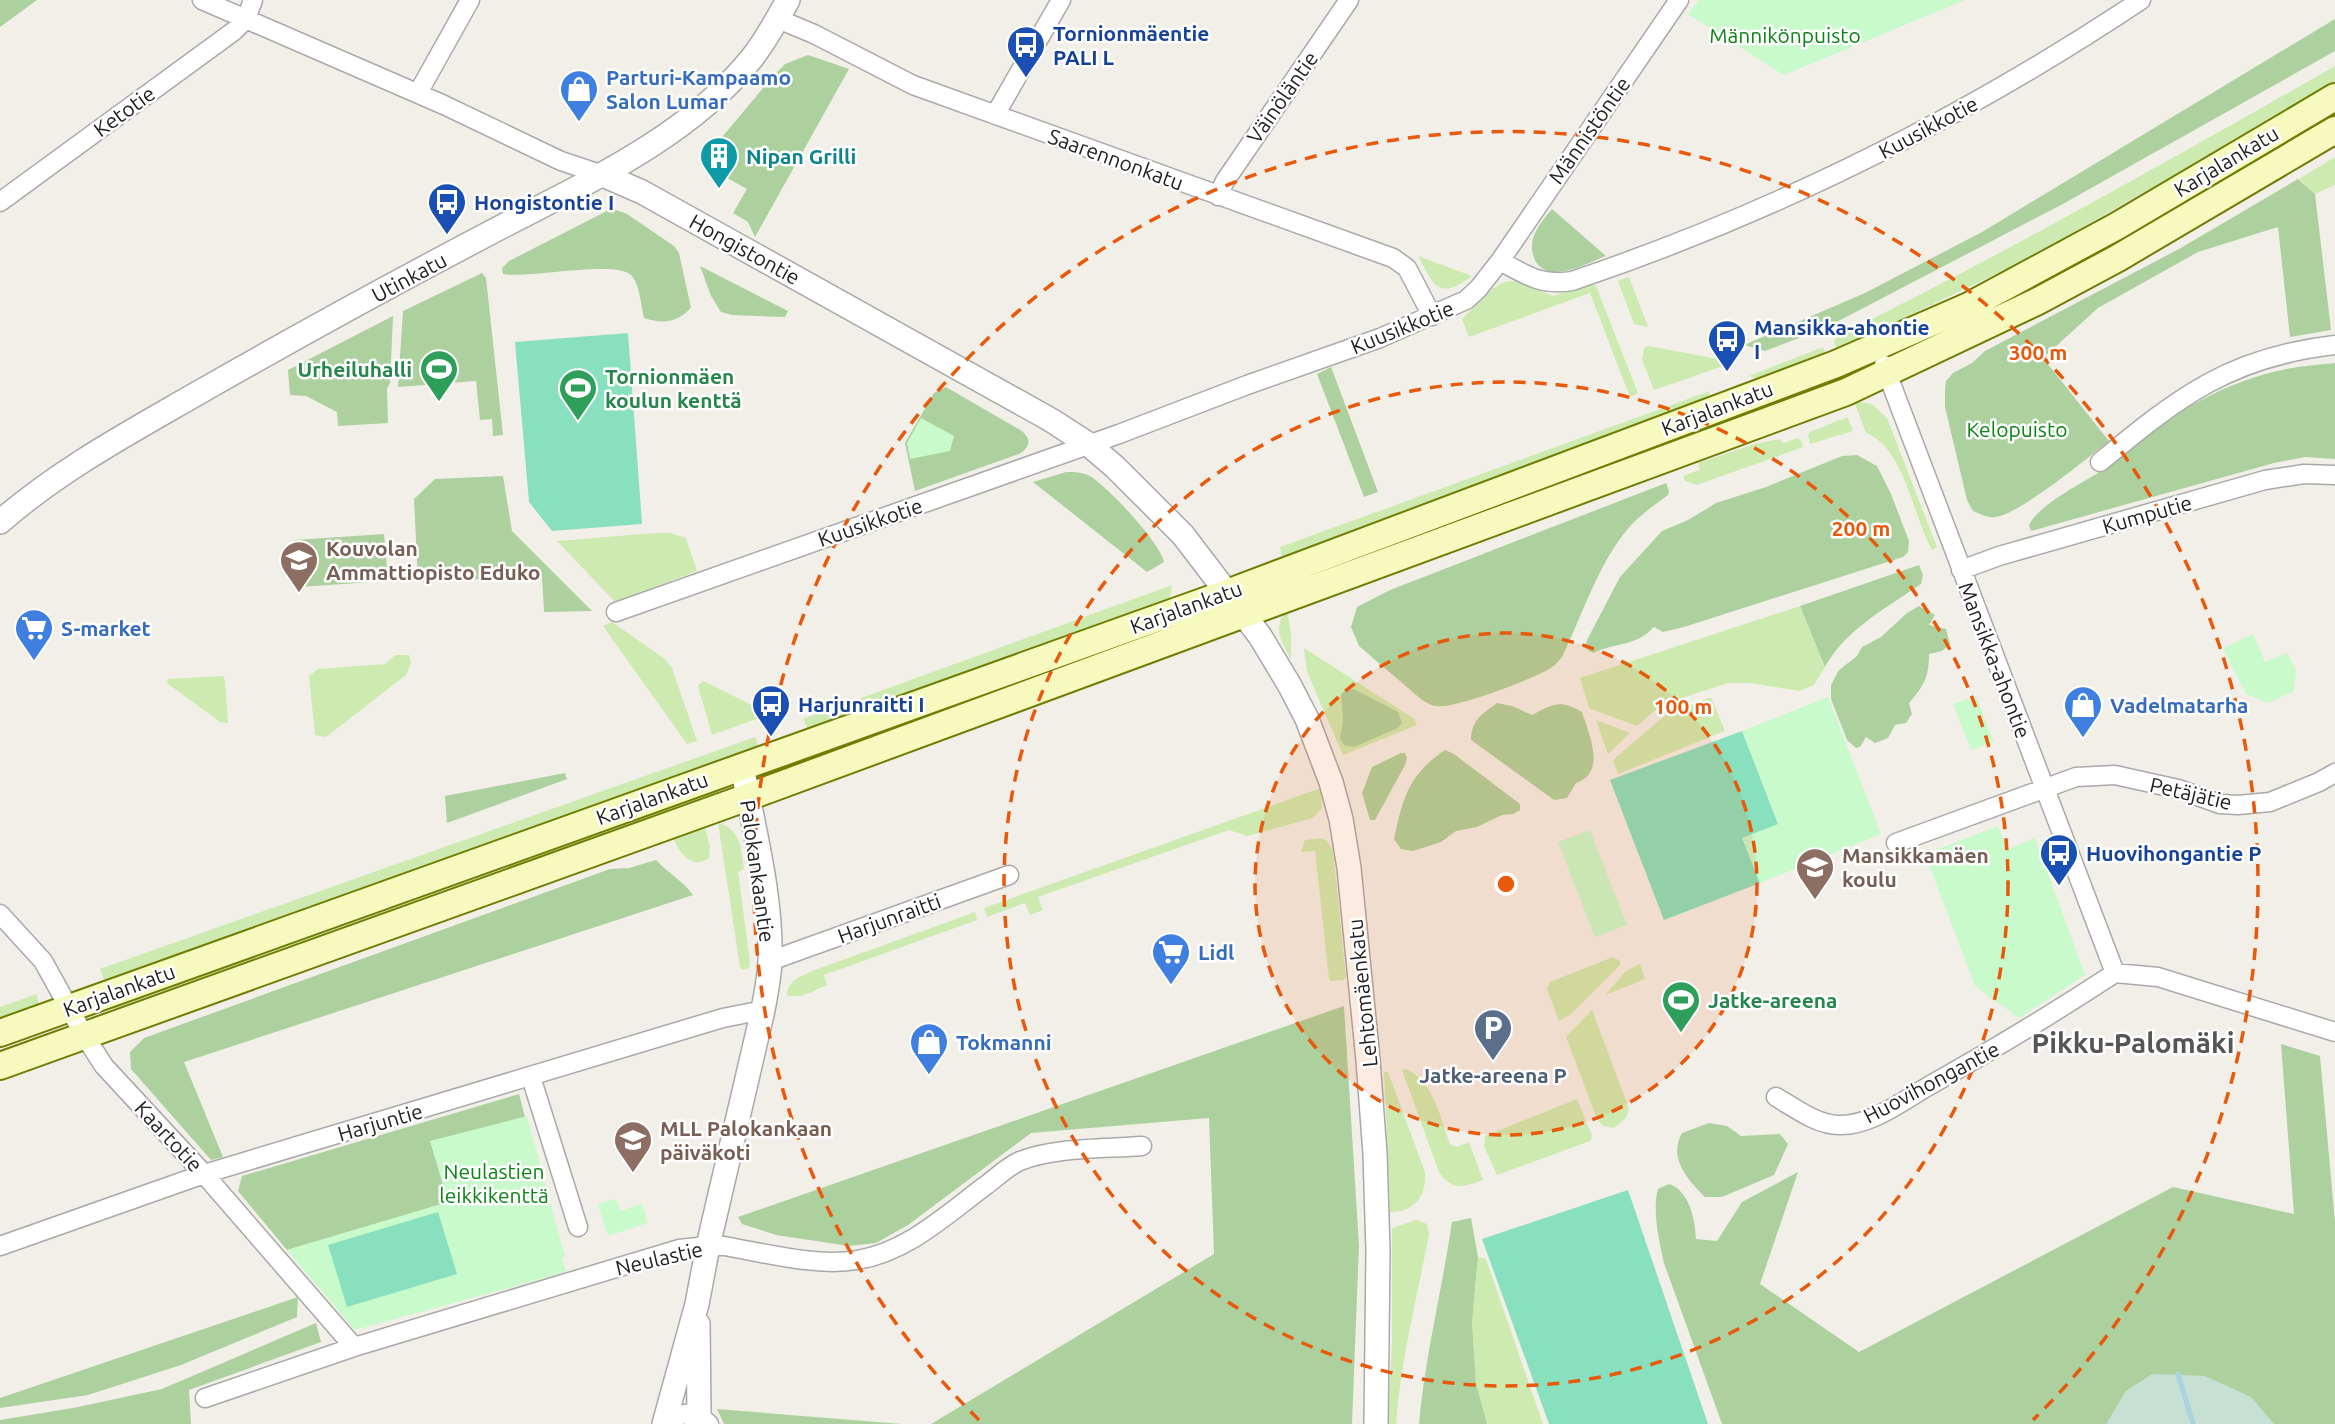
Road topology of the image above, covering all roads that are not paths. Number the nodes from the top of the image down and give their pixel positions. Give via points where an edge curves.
1 (202, 0) edge
2 (253, 0) edge
3 (470, 0) edge
4 (1061, 0) edge
5 (1349, 0) edge
6 (1679, 0) edge
7 (2141, 0) edge
8 (783, 9) edge
9 (246, 19) junction
10 (418, 93) junction
11 (2335, 97) edge
12 (995, 115) junction
13 (2335, 130) edge
14 (603, 175) junction
15 (1218, 195) junction
16 (0, 202) edge
17 (1500, 261) junction
18 (1432, 316) junction
19 (2335, 345) edge
20 (1876, 346) junction
21 (1888, 373) junction
22 (1088, 444) junction
23 (2100, 462) dead end
24 (2335, 475) edge
25 (0, 522) edge
26 (1961, 570) junction
27 (1227, 593) junction
28 (616, 612) dead end
29 (1243, 614) junction
30 (742, 766) junction
31 (2335, 773) edge
32 (2043, 788) junction
33 (748, 797) junction
34 (1896, 843) dead end
35 (1009, 875) dead end
36 (0, 914) edge
37 (770, 961) junction
38 (2115, 973) junction
39 (68, 1008) junction
40 (764, 1010) junction
41 (2335, 1032) edge
42 (0, 1033) edge
43 (84, 1035) junction
44 (0, 1066) edge
45 (531, 1077) junction
46 (1776, 1097) dead end
47 (1142, 1146) dead end
48 (205, 1174) junction
49 (578, 1227) dead end
50 (708, 1246) junction
51 (0, 1247) edge
52 (697, 1304) junction
53 (354, 1347) junction
54 (205, 1398) dead end
55 (701, 1421) edge
56 (664, 1423) edge
57 (1376, 1424) edge

1 - 9 street, Hongistontie
2 - 9 street
3 - 10 street
4 - 12 street
5 - 15 street, Väinöläntie
6 - 17 street, Männistöntie
7 - 17 street, Kuusikkotie via 2054,58 1933,126 1720,225 1572,281 1536,279
8 - 12 street, Saarennonkatu via 814,34 913,85
8 - 14 street, Utinkatu via 749,61 701,109
9 - 10 street, Hongistontie
9 - 16 street, Ketotie
10 - 14 street, Hongistontie
11 - 20 main road, Karjalankatu via 2117,226 1969,306
12 - 15 street, Saarennonkatu
13 - 21 main road, Karjalankatu via 2118,258
14 - 22 street, Hongistontie via 642,192
14 - 25 street, Utinkatu via 247,365 73,467
15 - 18 street, Saarennonkatu via 1401,262
17 - 18 street, Kuusikkotie via 1466,300
18 - 22 street, Kuusikkotie
19 - 23 street via 2283,353 2223,374 2187,393
20 - 21 street, Mansikka-ahontie
20 - 27 main road, Karjalankatu
21 - 26 street, Mansikka-ahontie
21 - 29 main road, Karjalankatu via 1768,422
22 - 27 street, Hongistontie via 1165,514
22 - 28 street, Kuusikkotie
24 - 26 street, Kumputie via 2265,480
26 - 32 street, Mansikka-ahontie
27 - 29 street, Lehtomäenkatu
27 - 30 main road, Karjalankatu
29 - 33 main road, Karjalankatu
29 - 57 street, Lehtomäenkatu via 1307,719 1341,819 1363,999 1375,1154
30 - 33 street, Palokankaantie
30 - 39 main road, Karjalankatu
31 - 32 street, Petäjätie via 2270,802 2248,804 2221,804 2115,775 2076,777
32 - 34 street, Petäjätie
32 - 38 street, Mansikka-ahontie
33 - 37 street, Palokankaantie via 765,894
33 - 43 main road, Karjalankatu
35 - 37 street, Harjunraitti
36 - 39 street, Kaartotie via 43,961
37 - 40 street, Palokankaantie
38 - 41 street via 2158,977
38 - 46 street, Huovihongantie via 1968,1065 1860,1122 1826,1124
39 - 42 main road, Karjalankatu
39 - 43 street, Kaartotie
40 - 45 street, Harjuntie via 723,1018
40 - 50 street, Palokankaantie
43 - 44 main road, Karjalankatu
43 - 48 street, Kaartotie via 104,1066
45 - 48 street, Harjuntie
45 - 49 street
47 - 50 street, Neulastie via 1047,1153 1017,1162 900,1247 855,1261
48 - 51 street, Harjuntie
48 - 53 street, Kaartotie
50 - 52 street, Palokankaantie
50 - 53 street, Neulastie via 679,1249
52 - 55 street, Palokankaantie
52 - 56 street, Palokankaantie
53 - 54 street, Neulastie
55 - 56 street via 678,1414

